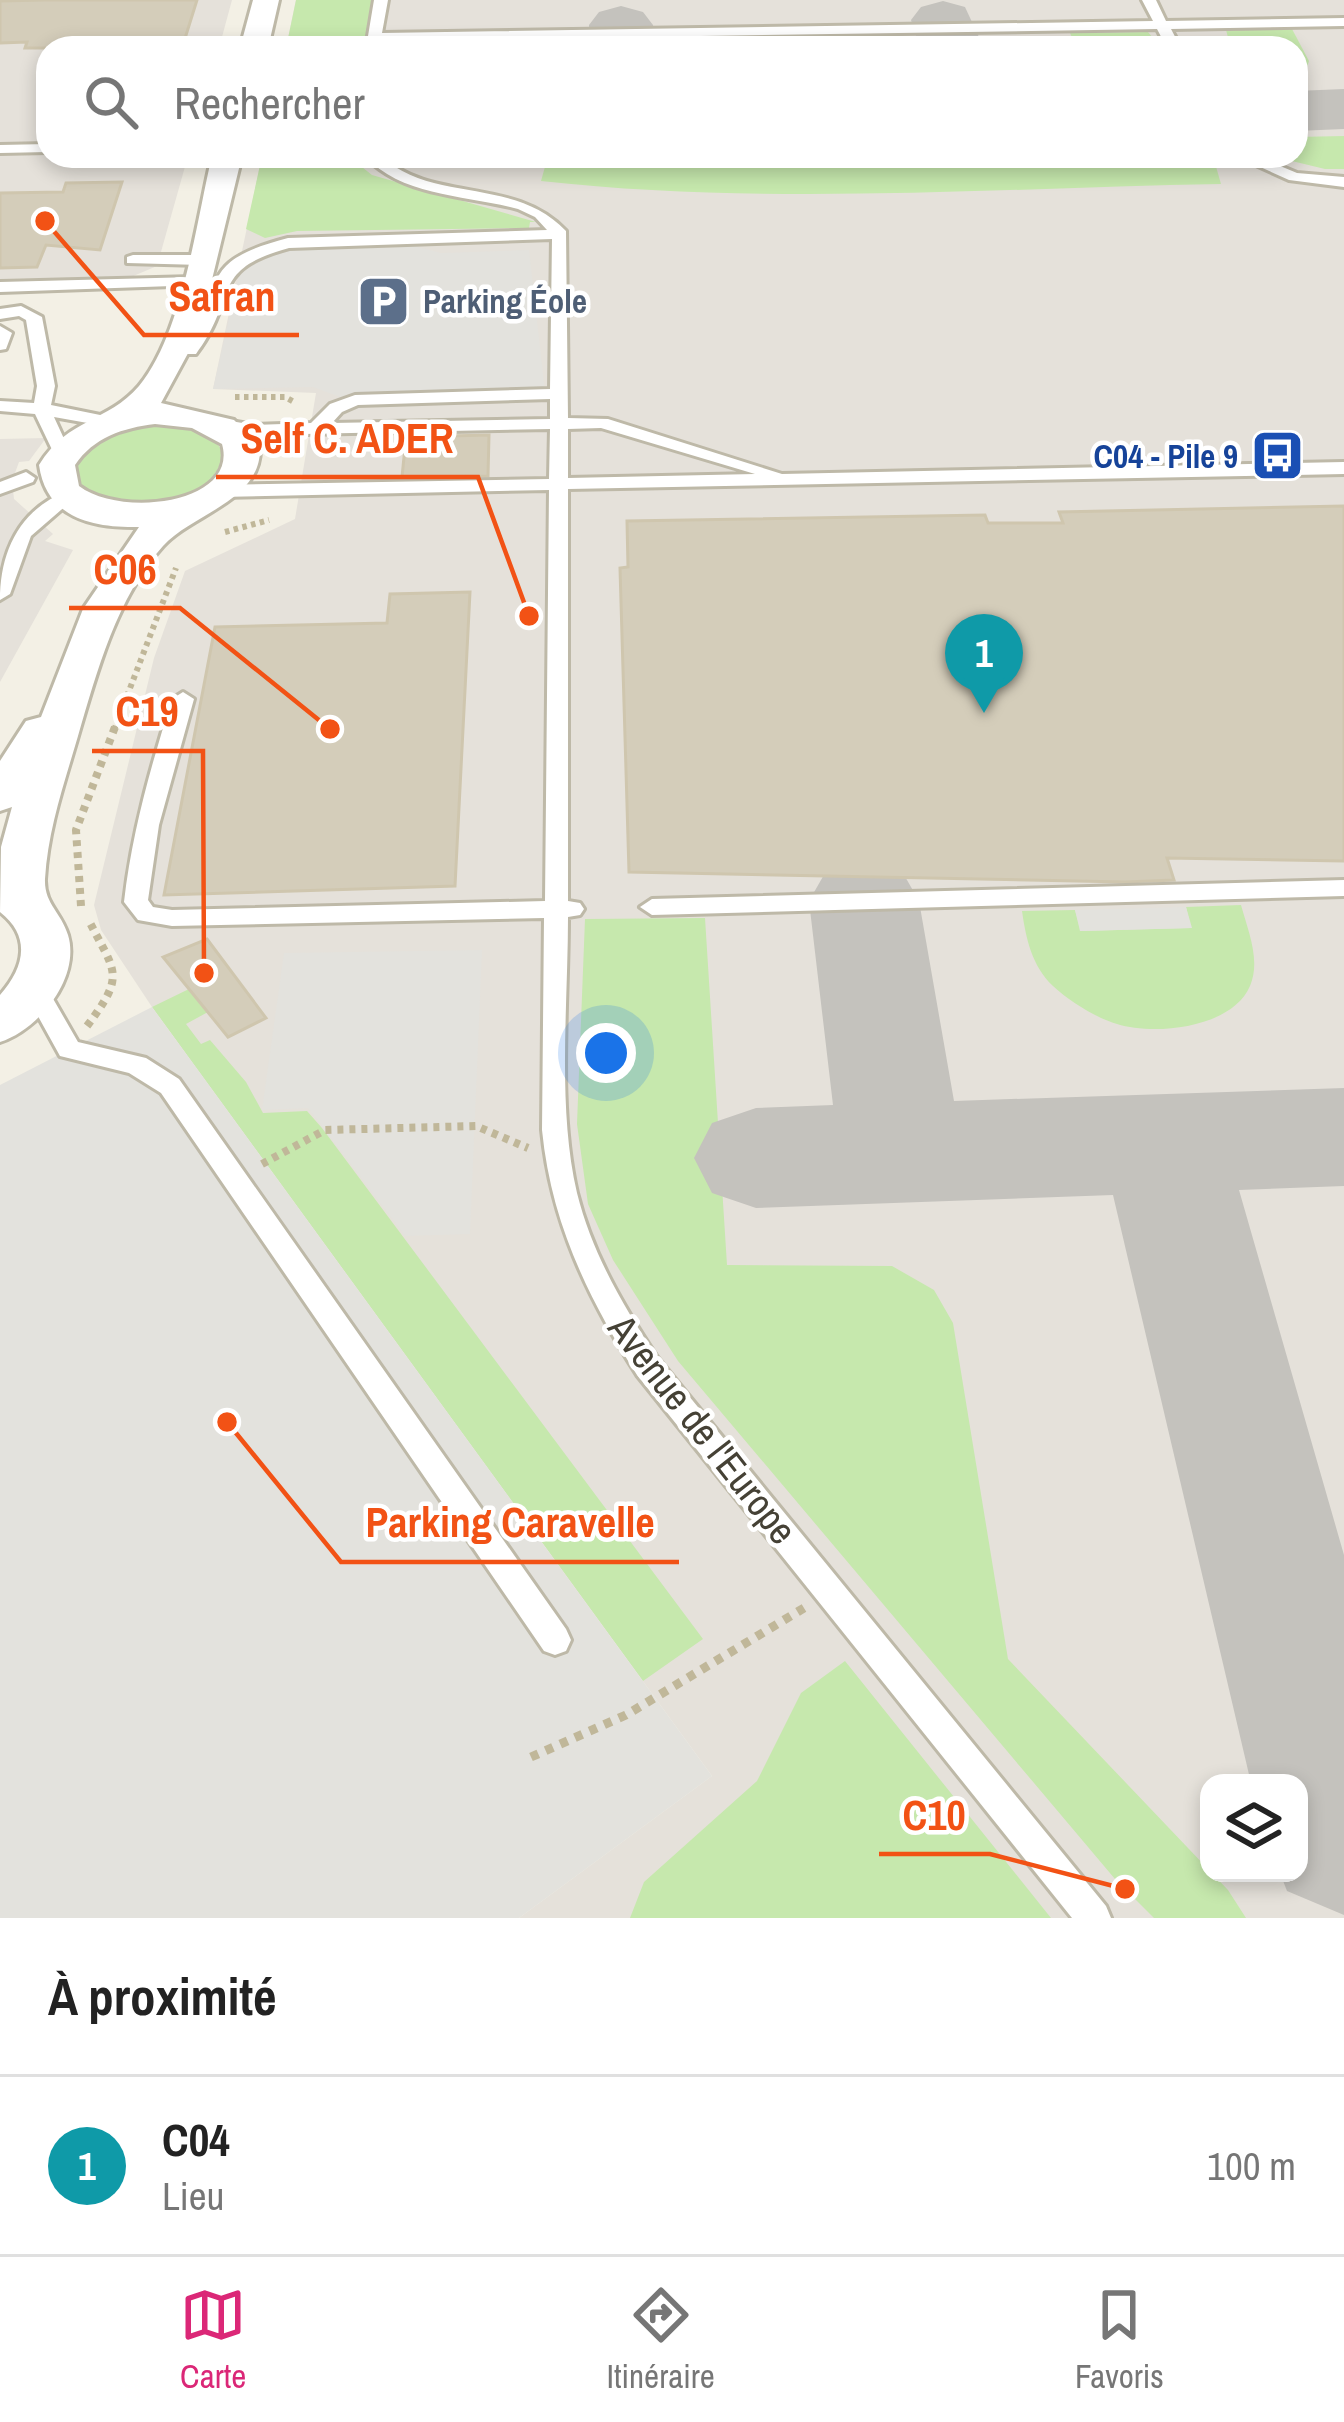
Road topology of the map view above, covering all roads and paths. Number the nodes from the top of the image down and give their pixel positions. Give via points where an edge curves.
1 (266, 0) edge
2 (381, 0) edge
3 (1149, 0) edge
4 (1344, 22) edge
5 (1163, 27) junction
6 (257, 36) edge
7 (375, 36) edge
8 (690, 36) edge
9 (1168, 36) edge
10 (36, 148) edge
11 (0, 149) edge
12 (224, 168) edge
13 (387, 168) edge
14 (1272, 168) edge
15 (1344, 182) edge
16 (560, 235) junction
17 (133, 260) dead end
18 (198, 271) junction
19 (0, 287) edge
20 (0, 314) edge
21 (0, 331) edge
22 (0, 345) edge
23 (190, 350) junction
24 (555, 394) junction
25 (0, 406) edge
26 (42, 410) junction
27 (114, 421) junction
28 (214, 422) junction
29 (556, 424) junction
30 (316, 428) junction
31 (62, 454) junction
32 (1344, 468) edge
33 (26, 478) dead end
34 (813, 482) junction
35 (555, 486) junction
36 (0, 488) edge
37 (219, 491) junction
38 (71, 500) junction
39 (182, 508) junction
40 (0, 594) edge
41 (107, 597) junction
42 (82, 666) junction
43 (183, 699) dead end
44 (0, 796) edge
45 (1344, 888) edge
46 (10, 896) edge
47 (652, 907) dead end
48 (563, 909) junction
49 (34, 989) junction
50 (0, 1023) edge
51 (556, 1160) junction
52 (235, 1178) junction
53 (831, 1592) junction
54 (555, 1640) dead end
55 (531, 1756) dead end
56 (1094, 1918) edge

1 - 6 street
2 - 7 lane
3 - 5 lane
4 - 5 lane
5 - 8 lane
5 - 9 lane
10 - 11 lane
12 - 18 street
13 - 16 lane via 539,213
14 - 15 lane
16 - 23 lane via 255,250 225,271
16 - 24 lane, Avenue de l'Europe
17 - 18 lane
18 - 19 lane
18 - 23 street
18 - 27 street via 162,379
20 - 26 lane via 34,316 46,386
21 - 22 lane
23 - 28 street via 193,397
24 - 29 lane, Avenue de l'Europe
24 - 30 lane via 355,400
25 - 26 lane
26 - 27 lane
26 - 31 lane
27 - 28 street via 155,413
27 - 31 street
28 - 30 lane
28 - 37 street via 242,448 242,462
29 - 30 lane
29 - 34 lane via 612,424
29 - 35 lane, Avenue de l'Europe
31 - 38 street via 56,476
32 - 34 lane
33 - 36 lane
34 - 35 lane
35 - 37 lane
35 - 48 lane, Avenue de l'Europe
37 - 39 street
38 - 39 street via 135,516
38 - 40 lane via 22,534
38 - 41 street via 107,560
39 - 41 street
41 - 42 street
42 - 44 street
42 - 46 street
43 - 48 lane via 160,773 139,910 172,918
45 - 47 lane
46 - 49 street via 38,918 47,939
48 - 51 lane, Avenue de l'Europe
49 - 50 street
49 - 52 lane via 69,1049 158,1072
51 - 52 path via 476,1126 326,1130
51 - 53 lane, Avenue de l'Europe via 578,1245 618,1322
52 - 54 lane
53 - 55 path via 626,1715
53 - 56 lane, Avenue de l'Europe

